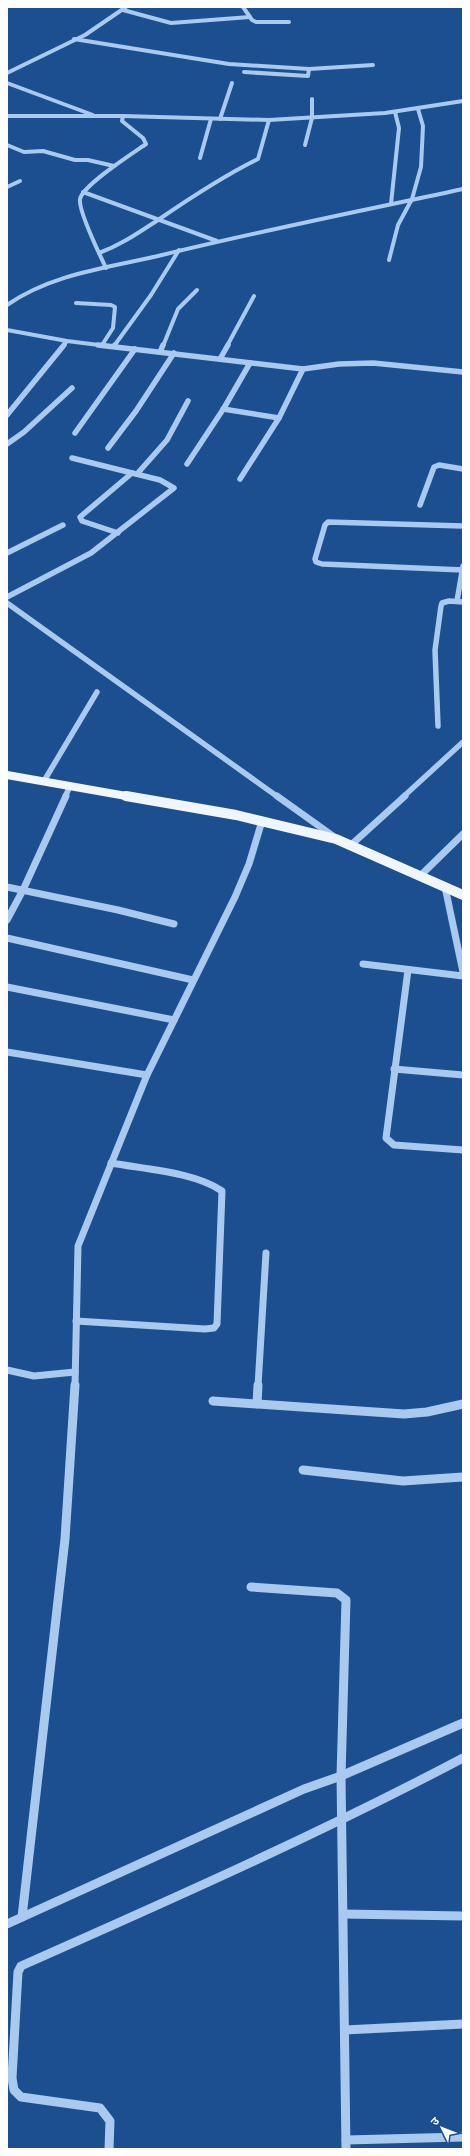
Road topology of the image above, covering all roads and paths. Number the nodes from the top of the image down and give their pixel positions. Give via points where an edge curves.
1 (243, 7) edge
2 (125, 8) edge
3 (250, 17) junction
4 (289, 22) dead end
5 (74, 39) junction
6 (373, 65) dead end
7 (309, 69) junction
8 (244, 72) dead end
9 (7, 73) edge
10 (7, 83) edge
11 (232, 83) dead end
12 (312, 99) dead end
13 (463, 101) edge
14 (418, 109) junction
15 (395, 112) junction
16 (7, 116) edge
17 (123, 116) junction
18 (98, 117) junction
19 (312, 118) junction
20 (211, 119) junction
21 (220, 119) junction
22 (269, 120) junction
23 (7, 145) edge
24 (306, 145) dead end
25 (200, 158) dead end
26 (114, 166) junction
27 (20, 181) dead end
28 (7, 187) edge
29 (463, 189) edge
30 (83, 192) junction
31 (412, 199) junction
32 (391, 204) junction
33 (157, 220) junction
34 (218, 241) junction
35 (180, 250) junction
36 (99, 253) junction
37 (389, 260) dead end
38 (106, 268) junction
39 (197, 290) dead end
40 (254, 296) dead end
41 (76, 303) dead end
42 (7, 305) edge
43 (7, 330) edge
44 (67, 341) junction
45 (102, 344) junction
46 (114, 346) junction
47 (135, 349) junction
48 (160, 352) junction
49 (174, 353) junction
50 (220, 359) junction
51 (250, 363) junction
52 (303, 369) junction
53 (463, 372) edge
54 (72, 388) dead end
55 (188, 401) dead end
56 (223, 409) junction
57 (7, 415) edge
58 (279, 418) junction
59 (75, 433) dead end
60 (7, 444) edge
61 (108, 448) dead end
62 (72, 458) dead end
63 (187, 464) dead end
64 (463, 468) edge
65 (134, 474) junction
66 (240, 479) dead end
67 (420, 505) dead end
68 (63, 525) dead end
69 (463, 526) edge
70 (118, 533) junction
71 (7, 553) edge
72 (463, 568) edge
73 (7, 597) edge
74 (460, 601) edge
75 (7, 603) edge
76 (97, 692) dead end
77 (438, 726) dead end
78 (463, 742) edge
79 (7, 775) edge
80 (44, 781) junction
81 (70, 786) junction
82 (262, 821) junction
83 (463, 834) edge
84 (336, 839) junction
85 (352, 845) junction
86 (420, 876) junction
87 (7, 887) edge
88 (445, 887) junction
89 (23, 890) junction
90 (463, 895) edge
91 (7, 920) edge
92 (174, 924) dead end
93 (7, 938) edge
94 (363, 964) dead end
95 (408, 970) junction
96 (463, 972) edge
97 (463, 976) edge
98 (193, 980) junction
99 (7, 987) edge
100 (174, 1020) junction
101 (7, 1052) edge
102 (394, 1068) junction
103 (463, 1074) edge
104 (146, 1075) junction
105 (463, 1150) edge
106 (111, 1163) junction
107 (266, 1253) dead end
108 (76, 1321) junction
109 (7, 1370) edge
110 (75, 1372) junction
111 (213, 1401) dead end
112 (257, 1404) junction
113 (463, 1404) edge
114 (303, 1470) dead end
115 (463, 1477) edge
116 (251, 1587) dead end
117 (463, 1723) edge
118 (463, 1758) edge
119 (341, 1776) junction
120 (342, 1818) junction
121 (344, 1914) junction
122 (463, 1916) edge
123 (22, 1917) junction
124 (7, 1924) edge
125 (463, 2024) edge
126 (345, 2030) junction
127 (463, 2137) edge
128 (346, 2144) edge
129 (109, 2149) edge

1 - 3 street
2 - 3 street via 170,23
2 - 5 street
3 - 4 street via 256,22
5 - 7 street via 229,64
5 - 9 street
6 - 7 street
7 - 8 street via 306,76
10 - 18 street
11 - 21 street
12 - 19 street
13 - 14 street
14 - 15 street
14 - 31 street via 423,126 421,167
15 - 19 street
15 - 32 street via 399,128
16 - 18 street
17 - 18 street
17 - 20 street
17 - 26 street via 125,126 147,142
19 - 22 street
19 - 24 street
20 - 21 street
20 - 25 street
21 - 22 street
22 - 33 street via 258,159 234,171
23 - 26 street via 26,152 43,151 75,160
26 - 30 street
27 - 28 street
29 - 31 street
30 - 33 street
30 - 36 street via 80,202
31 - 32 street
31 - 37 street via 398,225
32 - 34 street
33 - 34 street
33 - 36 street via 127,240
34 - 35 street
35 - 38 street
35 - 46 street
36 - 38 street
38 - 42 street via 46,285
39 - 48 street via 178,309
40 - 50 street
41 - 45 street via 115,307 113,328
43 - 44 street
44 - 45 street
44 - 57 street
45 - 46 street
46 - 47 street
47 - 48 street
47 - 59 street
48 - 49 street
49 - 50 street
49 - 61 street via 136,412
50 - 51 street
51 - 52 street
51 - 56 street
52 - 53 street via 361,363
52 - 58 street
54 - 60 street via 24,432
55 - 65 street via 167,440
56 - 58 street
56 - 63 street
58 - 66 street
62 - 65 street
64 - 67 street via 439,465 434,467
65 - 70 street via 80,517 82,521
65 - 70 street via 160,480 174,488
68 - 71 street
69 - 72 street via 328,522 315,559 322,564
70 - 73 street via 91,553
72 - 74 street
74 - 77 street via 445,602 441,606 435,650
75 - 84 street
76 - 80 street
78 - 85 street
79 - 80 main road
80 - 81 main road
81 - 82 main road
81 - 89 street
82 - 84 main road
82 - 98 street via 249,864 235,897
83 - 86 street
84 - 85 main road
85 - 86 main road
86 - 88 main road
87 - 89 street
88 - 90 main road
88 - 96 street
89 - 91 street
89 - 92 street
93 - 98 street
94 - 95 street
95 - 97 street
95 - 102 street
98 - 100 street
99 - 100 street
100 - 104 street
101 - 104 street
102 - 103 street
102 - 105 street via 386,1138 388,1141 394,1145
104 - 106 street
106 - 108 street via 78,1246
106 - 108 street via 178,1176 214,1186 222,1191 217,1324 214,1328 205,1330
107 - 112 street
108 - 110 street
109 - 110 street via 34,1376
110 - 123 street via 65,1539
111 - 112 street
112 - 113 street via 404,1414
114 - 115 street via 389,1481 438,1482
116 - 119 street via 337,1593 346,1600
117 - 119 street
118 - 120 street via 380,1802
119 - 120 street
119 - 123 street via 304,1789
120 - 121 street
120 - 129 street via 146,1911 24,1964 19,1969 12,2078 14,2090 21,2097 100,2108 109,2116 111,2124
121 - 122 street
121 - 126 street
123 - 124 street
125 - 126 street
126 - 128 street
127 - 128 street

